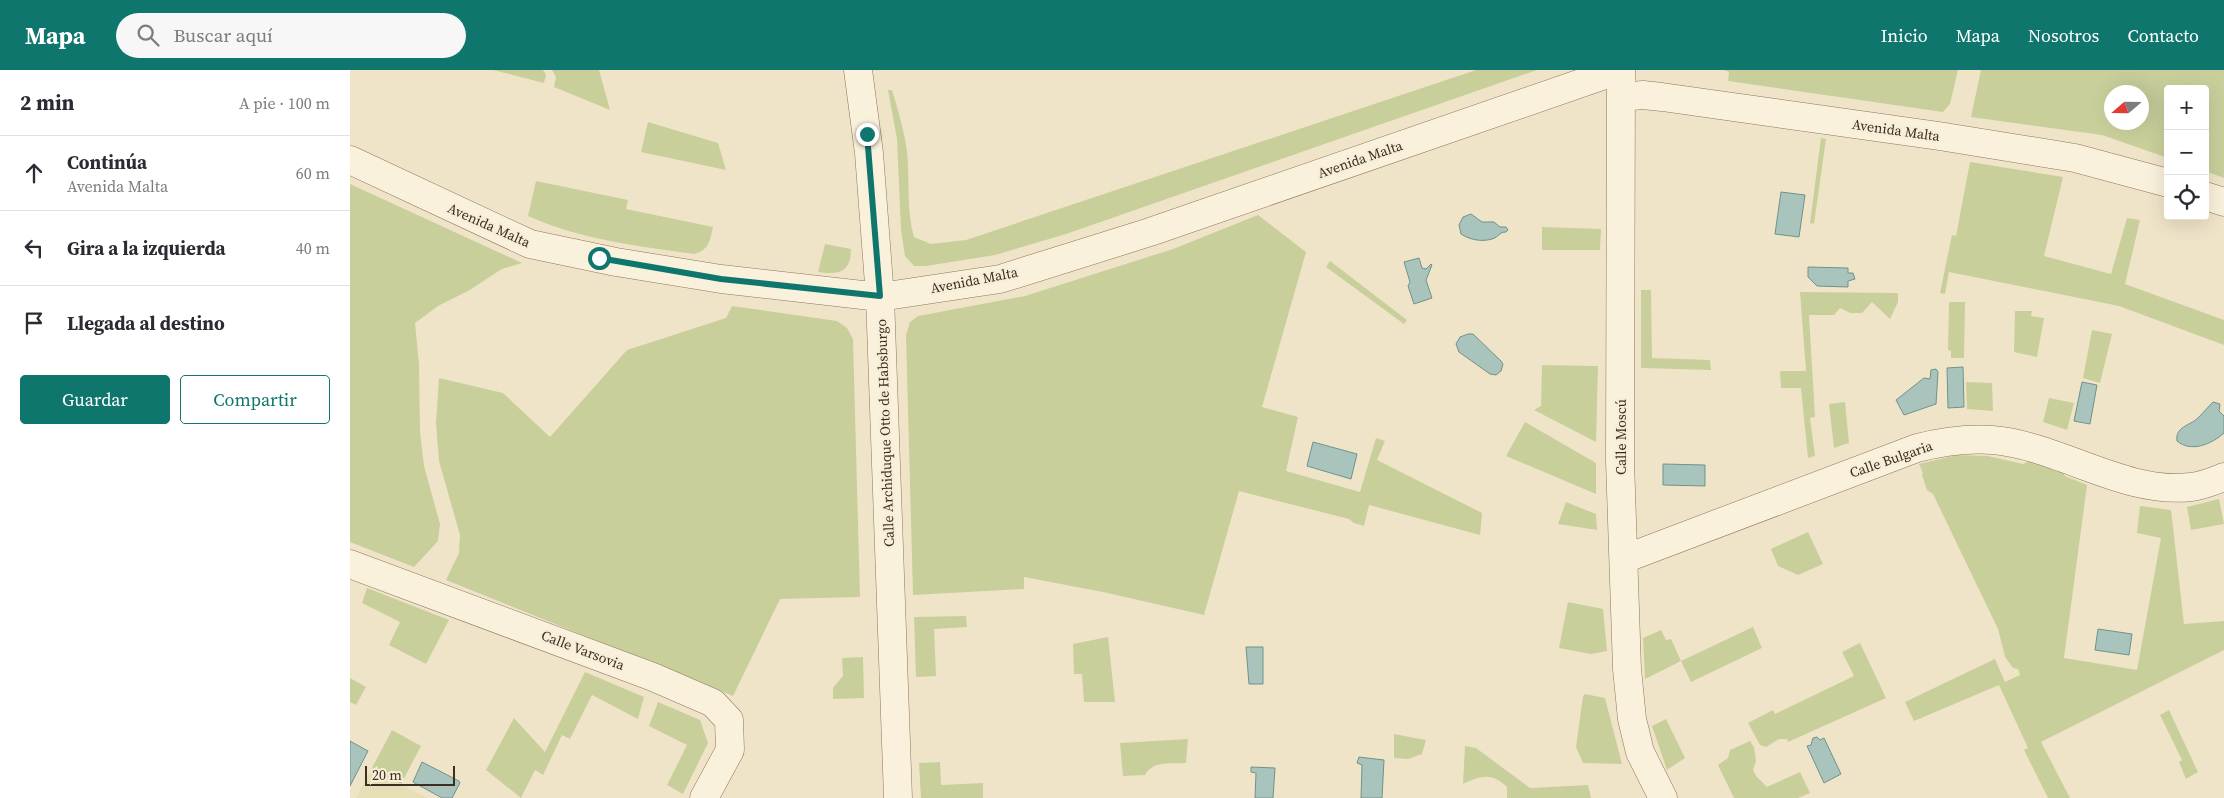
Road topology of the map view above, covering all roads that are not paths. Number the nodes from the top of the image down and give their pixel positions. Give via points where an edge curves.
1 (858, 70) edge
2 (1620, 70) edge
3 (1621, 97) junction
4 (350, 160) edge
5 (2164, 182) edge
6 (2209, 197) edge
7 (2224, 202) edge
8 (880, 296) junction
9 (2224, 477) edge
10 (1624, 559) junction
11 (350, 564) edge
12 (704, 798) edge
13 (898, 798) edge
14 (1663, 798) edge

1 - 8 street, Calle Archiduque Otto de Habsburgo via 868,144
2 - 3 street, Calle Moscú
2 - 8 street, Avenida Malta via 1150,232 1000,279
3 - 5 street, Avenida Malta via 1662,97 1939,136 2075,158
3 - 10 street, Calle Moscú via 1620,461
4 - 8 street, Avenida Malta via 530,244 721,279
6 - 7 street
8 - 13 street, Calle Archiduque Otto de Habsburgo
9 - 10 street, Calle Bulgaria via 2193,487 2171,488 2092,469 2018,444 1993,440 1940,443 1917,448
10 - 14 street, Calle Moscú via 1632,719 1640,752
11 - 12 street, Calle Varsovia via 653,677 713,703 729,720 730,750

